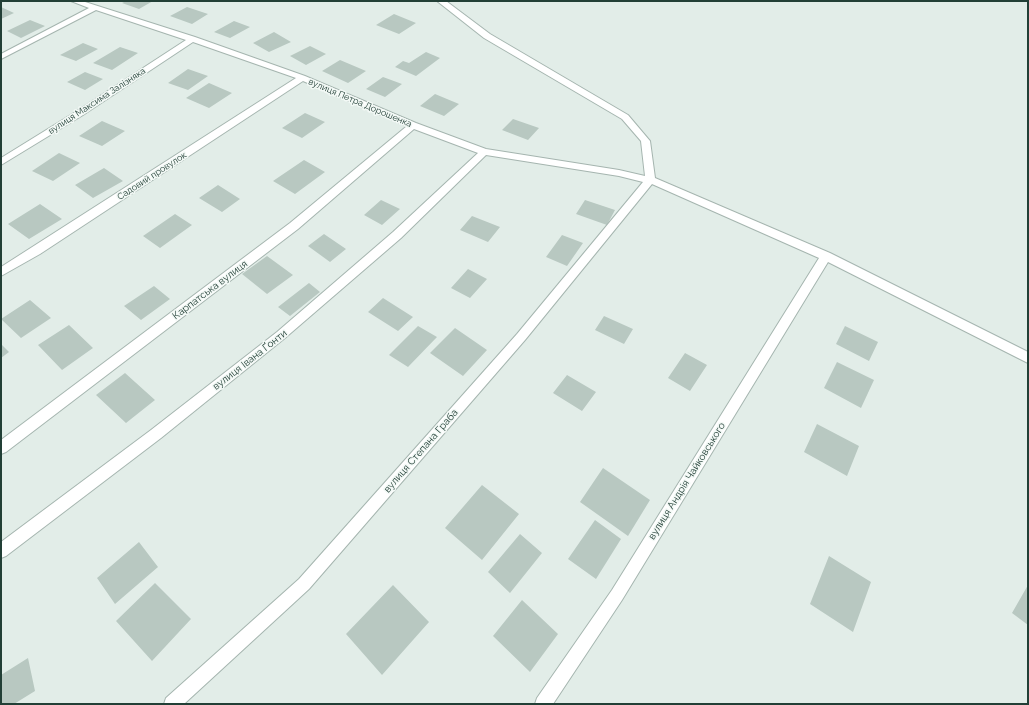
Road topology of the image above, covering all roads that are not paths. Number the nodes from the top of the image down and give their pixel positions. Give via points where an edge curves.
1 (75, 1) edge
2 (441, 1) edge
3 (95, 8) junction
4 (192, 39) junction
5 (1, 57) edge
6 (302, 78) junction
7 (413, 125) junction
8 (484, 152) junction
9 (1, 162) edge
10 (650, 180) junction
11 (826, 256) junction
12 (1, 272) edge
13 (1028, 358) edge
14 (1, 448) edge
15 (1, 551) edge
16 (172, 704) edge
17 (543, 704) edge

1 - 3 street, вулиця Петра Дорошенка
2 - 10 street via 487,36 625,117 645,141
3 - 4 street, вулиця Петра Дорошенка
3 - 5 street
4 - 6 street, вулиця Петра Дорошенка
4 - 9 street, вулиця Максима Залізняка
6 - 7 street, вулиця Петра Дорошенка
6 - 12 street, Садовий провулок
7 - 8 street, вулиця Петра Дорошенка
7 - 14 street, Карпатська вулиця via 294,226
8 - 10 street, вулиця Петра Дорошенка
8 - 15 street, вулиця Івана Ґонти via 397,234 281,335 156,434
10 - 11 street, вулиця Петра Дорошенка
10 - 16 street, вулиця Степана Граба via 521,337 304,584
11 - 13 street, вулиця Петра Дорошенка
11 - 17 street, вулиця Андрія Чайковського via 617,595

